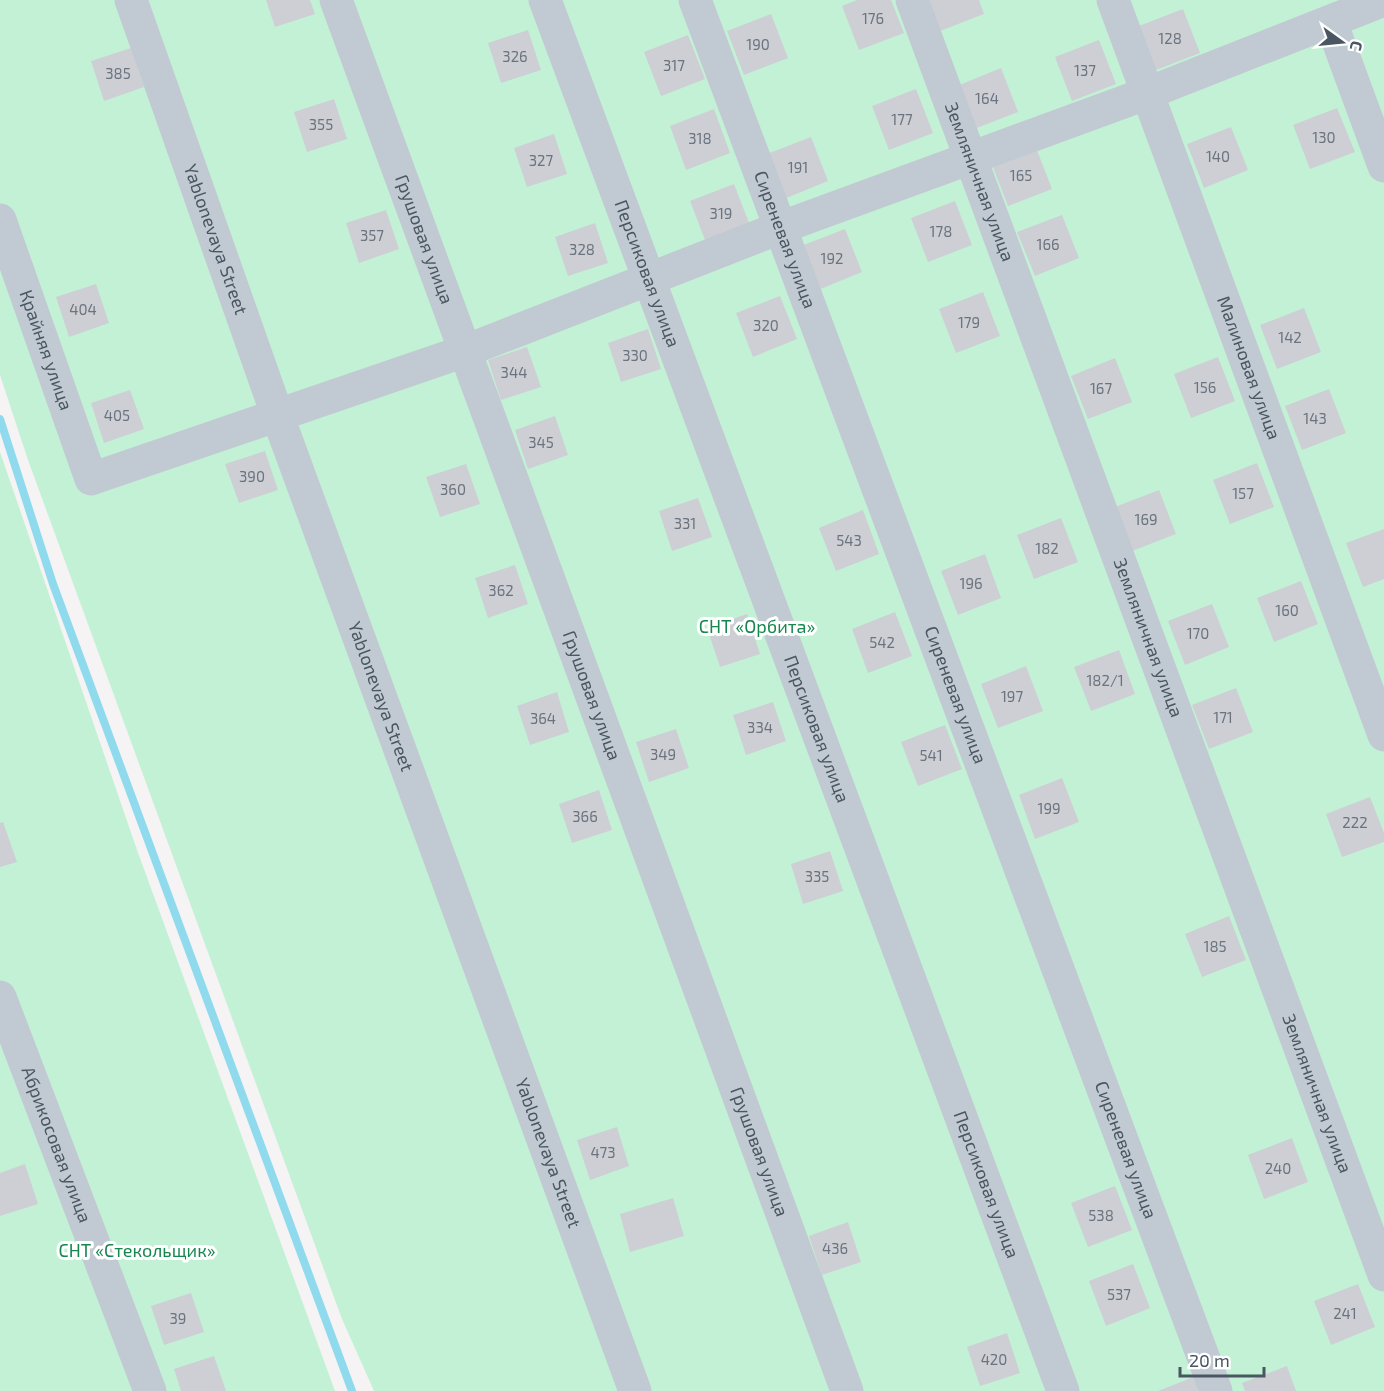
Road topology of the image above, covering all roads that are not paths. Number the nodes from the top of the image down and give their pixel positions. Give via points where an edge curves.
1 (131, 0) edge
2 (336, 0) edge
3 (545, 0) edge
4 (695, 0) edge
5 (912, 0) edge
6 (1113, 0) edge
7 (1384, 0) edge
8 (1330, 22) junction
9 (1148, 93) junction
10 (971, 156) junction
11 (1384, 166) edge
12 (0, 220) edge
13 (782, 226) junction
14 (650, 280) junction
15 (465, 351) junction
16 (278, 417) junction
17 (1384, 735) edge
18 (0, 997) edge
19 (1384, 1275) edge
20 (150, 1391) edge
21 (635, 1391) edge
22 (847, 1391) edge
23 (1063, 1391) edge
24 (1216, 1391) edge

1 - 16 street, Yablonevaya Street
2 - 15 street, Грушовая улица
3 - 14 street, Персиковая улица
4 - 13 street, Сиреневая улица
5 - 10 street, Земляничная улица
6 - 9 street, Малиновая улица
7 - 8 street
8 - 9 street
8 - 11 street
9 - 10 street
9 - 17 street, Малиновая улица
10 - 13 street
10 - 19 street, Земляничная улица
12 - 16 street, Крайняя улица via 91,479
13 - 14 street
13 - 24 street, Сиреневая улица
14 - 15 street
14 - 23 street, Персиковая улица
15 - 16 street
15 - 22 street, Грушовая улица
16 - 21 street, Yablonevaya Street
18 - 20 street, Абрикосовая улица

